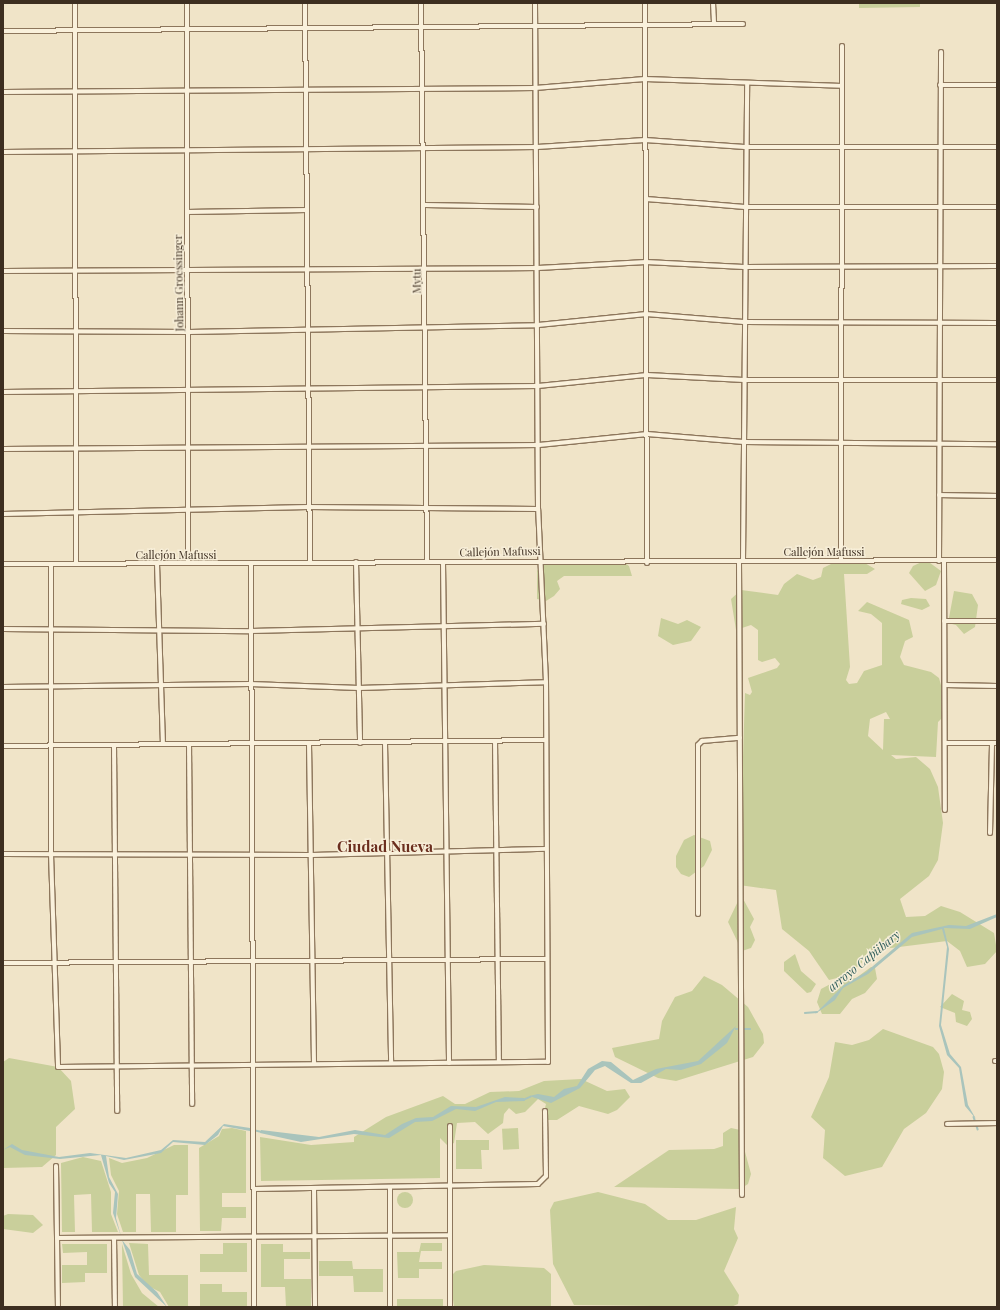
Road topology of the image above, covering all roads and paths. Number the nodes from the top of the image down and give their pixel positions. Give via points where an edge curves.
1 (75, 3) edge
2 (187, 3) edge
3 (305, 3) edge
4 (421, 3) edge
5 (535, 3) edge
6 (645, 3) edge
7 (713, 3) edge
8 (645, 23) junction
9 (714, 24) junction
10 (743, 24) dead end
11 (536, 26) junction
12 (187, 29) junction
13 (306, 29) junction
14 (421, 29) junction
15 (74, 30) junction
16 (3, 31) edge
17 (842, 46) dead end
18 (941, 52) dead end
19 (645, 80) junction
20 (746, 84) junction
21 (940, 85) junction
22 (997, 85) edge
23 (842, 86) junction
24 (424, 87) junction
25 (535, 88) junction
26 (306, 89) junction
27 (187, 91) junction
28 (3, 92) edge
29 (75, 92) junction
30 (645, 140) junction
31 (424, 147) junction
32 (537, 147) junction
33 (745, 147) junction
34 (842, 147) junction
35 (940, 147) junction
36 (997, 147) edge
37 (307, 148) junction
38 (187, 150) junction
39 (3, 152) edge
40 (76, 152) junction
41 (646, 199) junction
42 (425, 206) junction
43 (537, 207) junction
44 (745, 207) junction
45 (842, 207) junction
46 (940, 207) junction
47 (997, 207) edge
48 (306, 210) junction
49 (187, 212) junction
50 (646, 262) junction
51 (426, 266) junction
52 (842, 266) junction
53 (940, 266) junction
54 (997, 266) edge
55 (744, 267) junction
56 (538, 268) junction
57 (188, 269) junction
58 (307, 269) junction
59 (3, 271) edge
60 (74, 271) junction
61 (646, 314) junction
62 (744, 322) junction
63 (842, 322) junction
64 (940, 323) junction
65 (997, 323) edge
66 (426, 325) junction
67 (538, 325) junction
68 (308, 328) junction
69 (3, 331) edge
70 (189, 332) junction
71 (73, 333) junction
72 (647, 375) junction
73 (744, 380) junction
74 (841, 380) junction
75 (939, 380) junction
76 (997, 380) edge
77 (309, 386) junction
78 (427, 386) junction
79 (538, 386) junction
80 (190, 390) junction
81 (3, 392) edge
82 (74, 393) junction
83 (647, 434) junction
84 (744, 442) junction
85 (841, 443) junction
86 (939, 444) junction
87 (997, 444) edge
88 (425, 446) junction
89 (539, 446) junction
90 (309, 447) junction
91 (74, 448) junction
92 (189, 448) junction
93 (3, 449) edge
94 (939, 494) junction
95 (997, 496) edge
96 (308, 507) junction
97 (427, 507) junction
98 (189, 509) junction
99 (538, 509) junction
100 (75, 511) junction
101 (3, 514) edge
102 (427, 560) junction
103 (997, 560) edge
104 (310, 561) junction
105 (540, 561) junction
106 (741, 561) junction
107 (840, 561) junction
108 (939, 561) junction
109 (944, 561) junction
110 (356, 562) junction
111 (443, 562) junction
112 (188, 563) junction
113 (251, 563) junction
114 (648, 563) junction
115 (3, 564) edge
116 (51, 564) junction
117 (76, 564) junction
118 (157, 564) junction
119 (944, 621) junction
120 (997, 621) edge
121 (544, 624) junction
122 (443, 627) junction
123 (3, 629) edge
124 (159, 629) junction
125 (357, 629) junction
126 (51, 630) junction
127 (251, 631) junction
128 (546, 682) junction
129 (159, 684) junction
130 (250, 684) junction
131 (444, 685) junction
132 (945, 685) junction
133 (997, 686) edge
134 (3, 687) edge
135 (51, 688) junction
136 (359, 688) junction
137 (740, 738) junction
138 (545, 740) junction
139 (495, 741) junction
140 (360, 743) junction
141 (385, 743) junction
142 (445, 743) junction
143 (945, 743) junction
144 (992, 743) junction
145 (997, 743) edge
146 (163, 744) junction
147 (189, 744) junction
148 (250, 744) junction
149 (310, 744) junction
150 (3, 746) edge
151 (51, 746) junction
152 (114, 746) junction
153 (945, 810) dead end
154 (990, 833) dead end
155 (546, 849) junction
156 (496, 851) junction
157 (447, 852) junction
158 (190, 853) junction
159 (250, 853) junction
160 (3, 854) edge
161 (51, 854) junction
162 (113, 854) junction
163 (387, 854) junction
164 (312, 855) junction
165 (698, 914) dead end
166 (546, 959) junction
167 (498, 960) junction
168 (250, 962) junction
169 (314, 962) junction
170 (391, 962) junction
171 (449, 962) junction
172 (3, 963) edge
173 (54, 963) junction
174 (115, 963) junction
175 (190, 963) junction
176 (499, 1062) junction
177 (391, 1063) junction
178 (449, 1063) junction
179 (314, 1064) junction
180 (252, 1065) junction
181 (116, 1066) junction
182 (191, 1066) junction
183 (192, 1104) dead end
184 (117, 1111) dead end
185 (545, 1111) dead end
186 (997, 1123) edge
187 (947, 1124) dead end
188 (450, 1126) dead end
189 (56, 1166) dead end
190 (450, 1185) junction
191 (390, 1187) junction
192 (314, 1188) junction
193 (254, 1189) junction
194 (742, 1195) dead end
195 (450, 1235) junction
196 (314, 1236) junction
197 (390, 1236) junction
198 (254, 1237) junction
199 (57, 1238) junction
200 (114, 1238) junction
201 (58, 1307) edge
202 (115, 1307) edge
203 (254, 1307) edge
204 (315, 1307) edge
205 (390, 1307) edge
206 (450, 1307) edge

1 - 15 street
2 - 12 street, Johann Groessinger
3 - 13 street
4 - 14 street, Mytu
5 - 11 street
6 - 8 street
7 - 9 street
8 - 9 street
8 - 11 street
8 - 19 street
9 - 10 street
11 - 14 street
11 - 25 street
12 - 13 street
12 - 15 street
12 - 27 street, Johann Groessinger
13 - 14 street
13 - 26 street
14 - 24 street, Mytu
15 - 16 street
15 - 29 street
17 - 23 street
18 - 21 street
19 - 20 street
19 - 25 street
19 - 30 street
20 - 23 street
20 - 33 street
21 - 22 street
21 - 35 street
23 - 34 street
24 - 25 street
24 - 26 street
24 - 31 street, Mytu
25 - 32 street
26 - 27 street
26 - 37 street
27 - 29 street
27 - 38 street, Johann Groessinger
28 - 29 street
29 - 40 street
30 - 32 street
30 - 33 street
30 - 41 street
31 - 32 street
31 - 37 street
31 - 42 street, Mytu
32 - 43 street
33 - 34 street
33 - 44 street
34 - 35 street
34 - 45 street
35 - 36 street
35 - 46 street
37 - 38 street
37 - 48 street
38 - 40 street
38 - 49 street, Johann Groessinger
39 - 40 street
40 - 60 street
41 - 44 street
41 - 50 street
42 - 43 street
42 - 51 street, Mytu
43 - 56 street
44 - 45 street
44 - 55 street
45 - 46 street
45 - 52 street
46 - 47 street
46 - 53 street
48 - 49 street
48 - 58 street
49 - 57 street, Johann Groessinger
50 - 55 street
50 - 56 street
50 - 61 street
51 - 56 street
51 - 58 street
51 - 66 street, Mytu
52 - 53 street
52 - 55 street
52 - 63 street
53 - 54 street
53 - 64 street
55 - 62 street
56 - 67 street
57 - 58 street
57 - 60 street
57 - 70 street, Johann Groessinger
58 - 68 street
59 - 60 street
60 - 71 street
61 - 62 street
61 - 67 street
61 - 72 street
62 - 63 street
62 - 73 street
63 - 64 street
63 - 74 street
64 - 65 street
64 - 75 street
66 - 67 street
66 - 68 street
66 - 78 street, Mytu
67 - 79 street
68 - 70 street
68 - 77 street
69 - 71 street
70 - 71 street
70 - 80 street, Johann Groessinger
71 - 82 street
72 - 73 street
72 - 79 street
72 - 83 street
73 - 74 street
73 - 84 street
74 - 75 street
74 - 85 street
75 - 76 street
75 - 86 street
77 - 78 street
77 - 80 street
77 - 90 street
78 - 79 street
78 - 88 street, Mytu
79 - 89 street
80 - 82 street
80 - 92 street, Johann Groessinger
81 - 82 street
82 - 91 street
83 - 84 street
83 - 89 street
83 - 114 street
84 - 85 street
84 - 106 street
85 - 86 street
85 - 107 street
86 - 87 street
86 - 94 street
88 - 89 street
88 - 90 street
88 - 97 street, Mytu
89 - 99 street
90 - 92 street
90 - 96 street
91 - 92 street
91 - 93 street
91 - 100 street
92 - 98 street, Johann Groessinger
94 - 95 street
94 - 108 street
96 - 97 street
96 - 98 street
96 - 104 street
97 - 99 street
97 - 102 street, Mytu
98 - 100 street
98 - 112 street, Johann Groessinger
99 - 105 street
100 - 101 street
100 - 117 street
102 - 110 street, Callejón Mafussi
102 - 111 street, Callejón Mafussi
103 - 109 street, Callejón Mafussi
104 - 110 street, Callejón Mafussi
104 - 113 street, Callejón Mafussi
105 - 111 street, Callejón Mafussi
105 - 114 street, Callejón Mafussi
105 - 121 street
106 - 107 street, Callejón Mafussi
106 - 114 street, Callejón Mafussi
106 - 137 street
107 - 108 street, Callejón Mafussi
108 - 109 street, Callejón Mafussi
109 - 119 street
110 - 125 street
111 - 122 street
112 - 113 street, Callejón Mafussi
112 - 118 street, Callejón Mafussi
113 - 127 street
115 - 116 street, Callejón Mafussi
116 - 117 street, Callejón Mafussi
116 - 126 street
117 - 118 street, Callejón Mafussi
118 - 124 street
119 - 120 street
119 - 132 street
121 - 122 street
121 - 128 street
122 - 125 street
122 - 131 street
123 - 126 street
124 - 126 street
124 - 127 street
124 - 129 street
125 - 127 street
125 - 136 street
126 - 135 street
127 - 130 street
128 - 131 street
128 - 138 street
129 - 130 street
129 - 135 street
129 - 146 street
130 - 136 street
130 - 148 street
131 - 136 street
131 - 142 street
132 - 133 street
132 - 143 street
134 - 135 street
135 - 151 street
136 - 140 street
137 - 165 street via 702,741 698,745
137 - 194 street
138 - 139 street
138 - 155 street
139 - 142 street
139 - 156 street
140 - 141 street
140 - 149 street
141 - 142 street
141 - 163 street
142 - 157 street
143 - 144 street
143 - 153 street
144 - 145 street
144 - 154 street
146 - 147 street
146 - 152 street
147 - 148 street
147 - 158 street
148 - 149 street
148 - 159 street
149 - 164 street
150 - 151 street
151 - 152 street
151 - 161 street
152 - 162 street
155 - 156 street
155 - 166 street
156 - 157 street
156 - 167 street
157 - 163 street
157 - 171 street
158 - 159 street
158 - 162 street
158 - 175 street
159 - 164 street
159 - 168 street
160 - 161 street
161 - 162 street
161 - 173 street
162 - 174 street
163 - 164 street
163 - 170 street
164 - 169 street
166 - 167 street
166 - 176 street via 548,1062
167 - 171 street
167 - 176 street
168 - 169 street
168 - 175 street
168 - 180 street
169 - 170 street
169 - 179 street
170 - 171 street
170 - 177 street
171 - 178 street
172 - 173 street
173 - 174 street
173 - 181 street via 58,1067
174 - 175 street
174 - 181 street
175 - 182 street
176 - 178 street
177 - 178 street
177 - 179 street
179 - 180 street
180 - 182 street
180 - 193 street
181 - 182 street
181 - 184 street
182 - 183 street
185 - 190 street via 546,1176 538,1184
186 - 187 street
188 - 190 street
189 - 199 street
190 - 191 street
190 - 195 street
191 - 192 street
191 - 197 street
192 - 193 street
192 - 196 street
193 - 198 street
195 - 197 street
195 - 206 street
196 - 197 street
196 - 198 street
196 - 204 street
197 - 205 street
198 - 200 street
198 - 203 street
199 - 200 street
199 - 201 street
200 - 202 street

